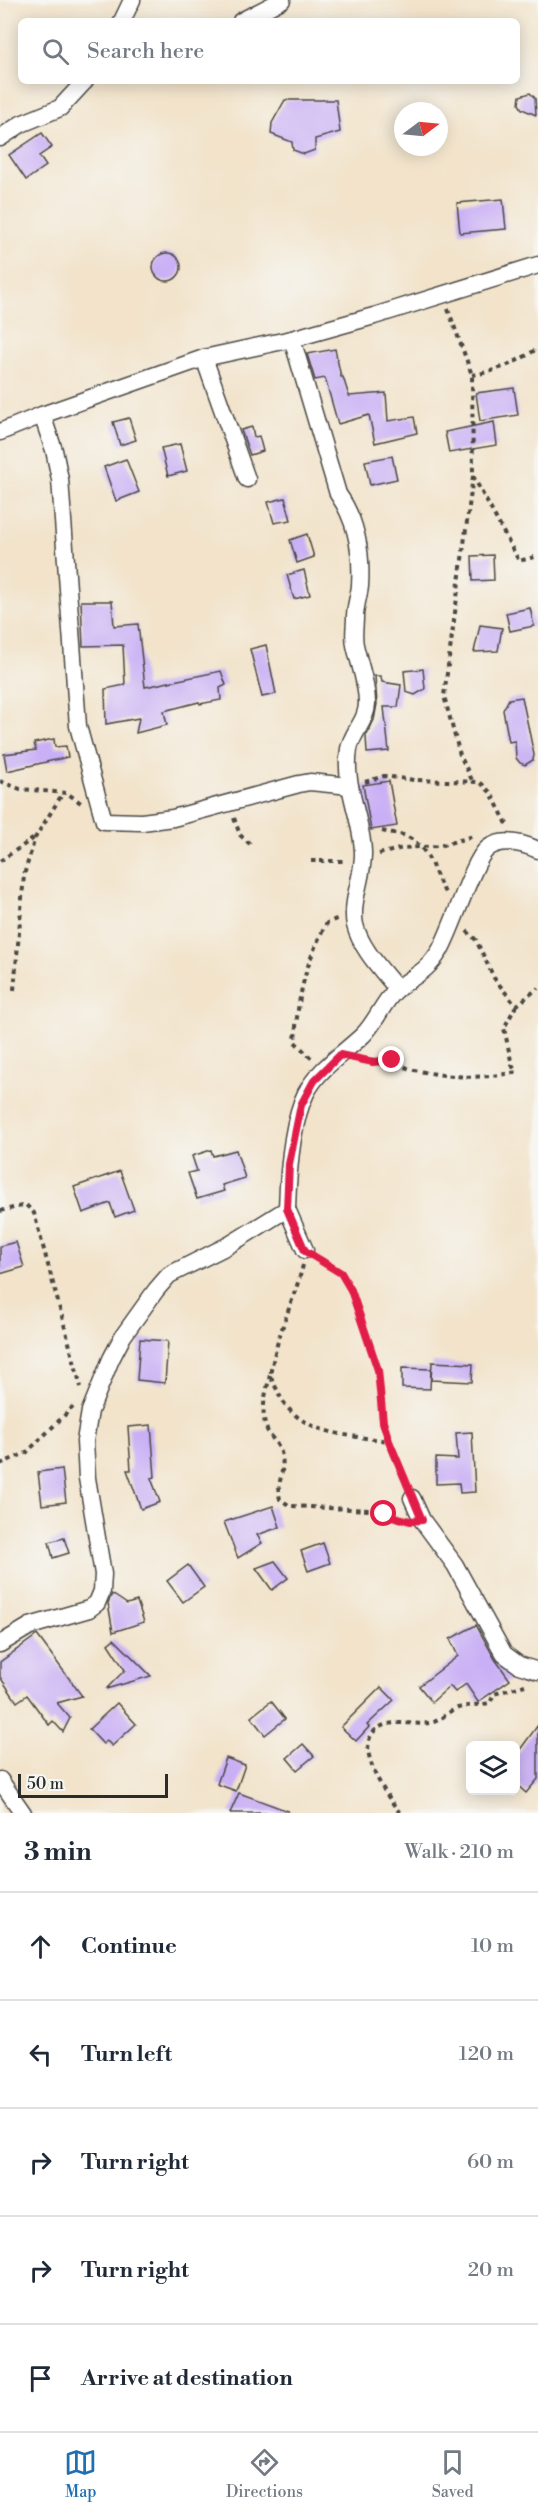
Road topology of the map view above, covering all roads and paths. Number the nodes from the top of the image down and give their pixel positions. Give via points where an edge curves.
1 (132, 0) edge
2 (282, 0) edge
3 (123, 18) edge
4 (247, 18) edge
5 (82, 84) edge
6 (0, 138) edge
7 (538, 265) edge
8 (443, 296) junction
9 (292, 339) junction
10 (538, 348) edge
11 (204, 358) junction
12 (472, 375) junction
13 (42, 415) junction
14 (0, 432) edge
15 (473, 476) junction
16 (247, 479) dead end
17 (538, 556) edge
18 (472, 780) junction
19 (0, 781) edge
20 (350, 786) junction
21 (63, 793) junction
22 (232, 803) junction
23 (104, 822) junction
24 (382, 831) dead end
25 (35, 838) junction
26 (516, 842) junction
27 (250, 844) dead end
28 (423, 848) junction
29 (487, 849) junction
30 (538, 850) edge
31 (363, 860) junction
32 (0, 861) edge
33 (311, 861) dead end
34 (354, 913) junction
35 (455, 919) junction
36 (538, 988) edge
37 (397, 989) junction
38 (14, 990) dead end
39 (516, 1006) junction
40 (340, 1055) junction
41 (322, 1070) junction
42 (287, 1209) junction
43 (0, 1211) edge
44 (305, 1251) junction
45 (270, 1374) junction
46 (87, 1404) junction
47 (389, 1441) junction
48 (0, 1464) edge
49 (412, 1498) joint
50 (422, 1520) junction
51 (0, 1644) edge
52 (536, 1678) edge
53 (0, 1780) edge
54 (23, 1813) edge
55 (400, 1813) edge

1 - 3 street
2 - 4 street
5 - 6 street via 60,108 21,124
7 - 8 street
8 - 9 street
8 - 12 path
9 - 11 street
9 - 20 street via 338,495 358,536 360,586 354,643 364,674 367,705 349,747
10 - 12 path via 516,361
11 - 13 street
11 - 16 street
12 - 15 path
13 - 14 street
13 - 23 street via 60,479 78,726
15 - 17 path via 519,561
15 - 18 path via 444,696 460,755
18 - 20 path via 434,782 384,776
18 - 26 path via 491,793
19 - 21 path via 20,789
20 - 22 street via 310,782
20 - 31 street
21 - 23 path
21 - 25 path
22 - 23 street via 158,821
22 - 27 path via 236,826
24 - 28 path via 407,836
25 - 32 path
25 - 38 path via 21,893
26 - 29 street
26 - 30 street
28 - 29 path via 475,836 483,840
28 - 31 path via 403,848
28 - 35 path via 453,904
29 - 35 street
31 - 33 path
31 - 34 street
34 - 37 street via 362,942
34 - 41 path via 327,923 311,953 297,1012 295,1042
35 - 37 street via 421,974
35 - 39 path via 476,940 494,978
36 - 39 path
37 - 40 street via 364,1033
39 - 40 path via 504,1028 516,1072 452,1077 409,1068 392,1060 373,1062
40 - 41 street
41 - 42 street via 301,1105 289,1164
42 - 44 street
42 - 46 street via 229,1245 169,1275 123,1336
43 - 46 path via 26,1205 34,1213
44 - 45 path via 297,1291
44 - 47 path via 341,1273 351,1290 378,1370 383,1422
45 - 47 path via 279,1395 297,1419 337,1433
45 - 50 path via 264,1420 282,1456 280,1499 290,1506 369,1510 404,1520
46 - 48 path via 26,1453
46 - 51 street via 87,1478 103,1574 102,1591 97,1603 88,1609 30,1626
47 - 49 path
49 - 50 street
50 - 52 street via 455,1564 504,1654
52 - 55 path via 494,1695 490,1703 458,1708 433,1722 400,1722 380,1727 371,1737 369,1757 381,1785
53 - 54 street

